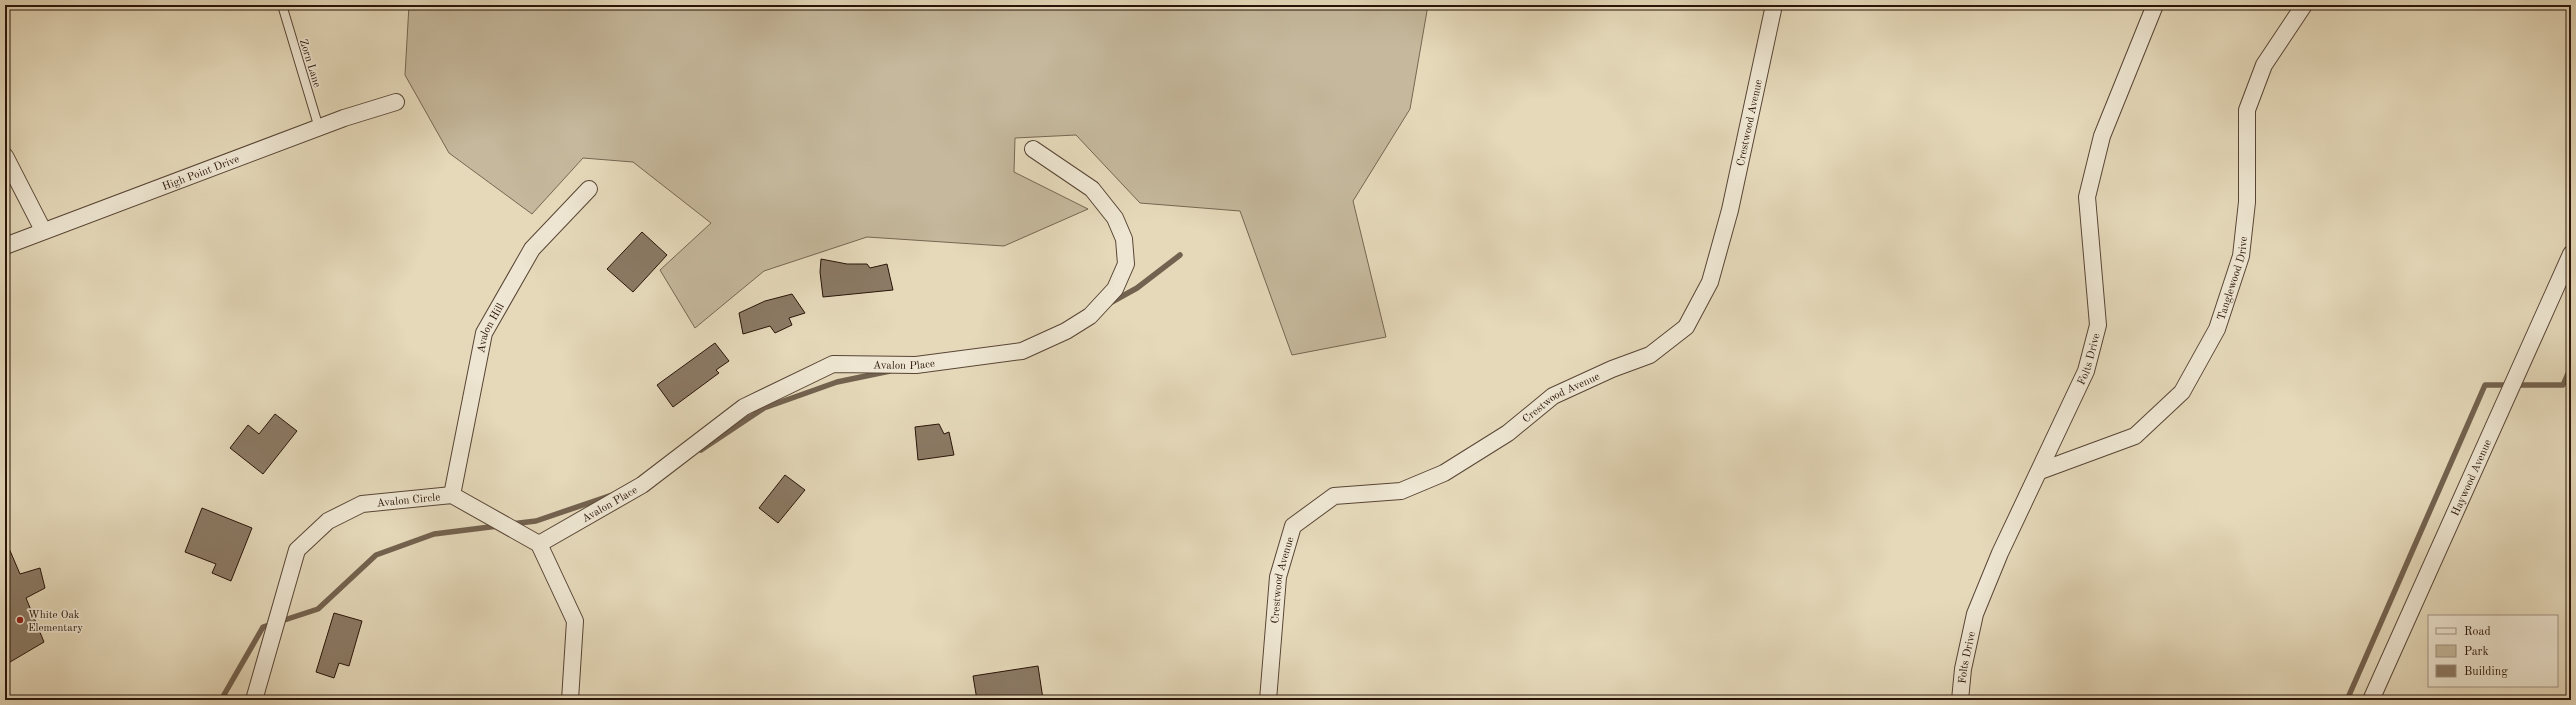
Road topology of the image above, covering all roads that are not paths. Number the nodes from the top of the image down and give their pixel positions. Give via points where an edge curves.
1 (282, 5) edge
2 (1774, 5) edge
3 (2154, 5) edge
4 (2304, 5) edge
5 (396, 102) dead end
6 (319, 128) junction
7 (1033, 149) dead end
8 (5, 156) edge
9 (589, 189) dead end
10 (43, 230) junction
11 (5, 246) edge
12 (2571, 254) edge
13 (2040, 470) junction
14 (452, 495) junction
15 (539, 544) junction
16 (254, 700) edge
17 (570, 700) edge
18 (1268, 700) edge
19 (1960, 700) edge
20 (2371, 700) edge

1 - 6 lane, Zorn Lane
2 - 18 street, Crestwood Avenue via 1730,210 1710,282 1686,327 1650,355 1553,396 1508,433 1444,473 1400,491 1334,496 1293,526 1278,577
3 - 13 street, Folts Drive via 2102,136 2087,197 2098,325 2086,371
4 - 13 street, Tanglewood Drive via 2264,66 2247,110 2247,202 2241,256 2217,329 2182,392 2135,436
5 - 6 street, High Point Drive
6 - 10 street, High Point Drive
7 - 15 street, Avalon Place via 1092,188 1115,218 1124,239 1126,264 1115,290 1090,316 1066,331 1022,351 916,365 833,364 744,407 642,485
8 - 10 street
9 - 14 street, Avalon Hill via 532,249 484,333
10 - 11 street, High Point Drive
12 - 20 street, Haywood Avenue
13 - 19 street, Folts Drive via 2000,553 1976,614 1963,669
14 - 15 street, Avalon Circle
14 - 16 street, Avalon Circle via 362,504 328,521 297,550
15 - 17 street via 575,621

